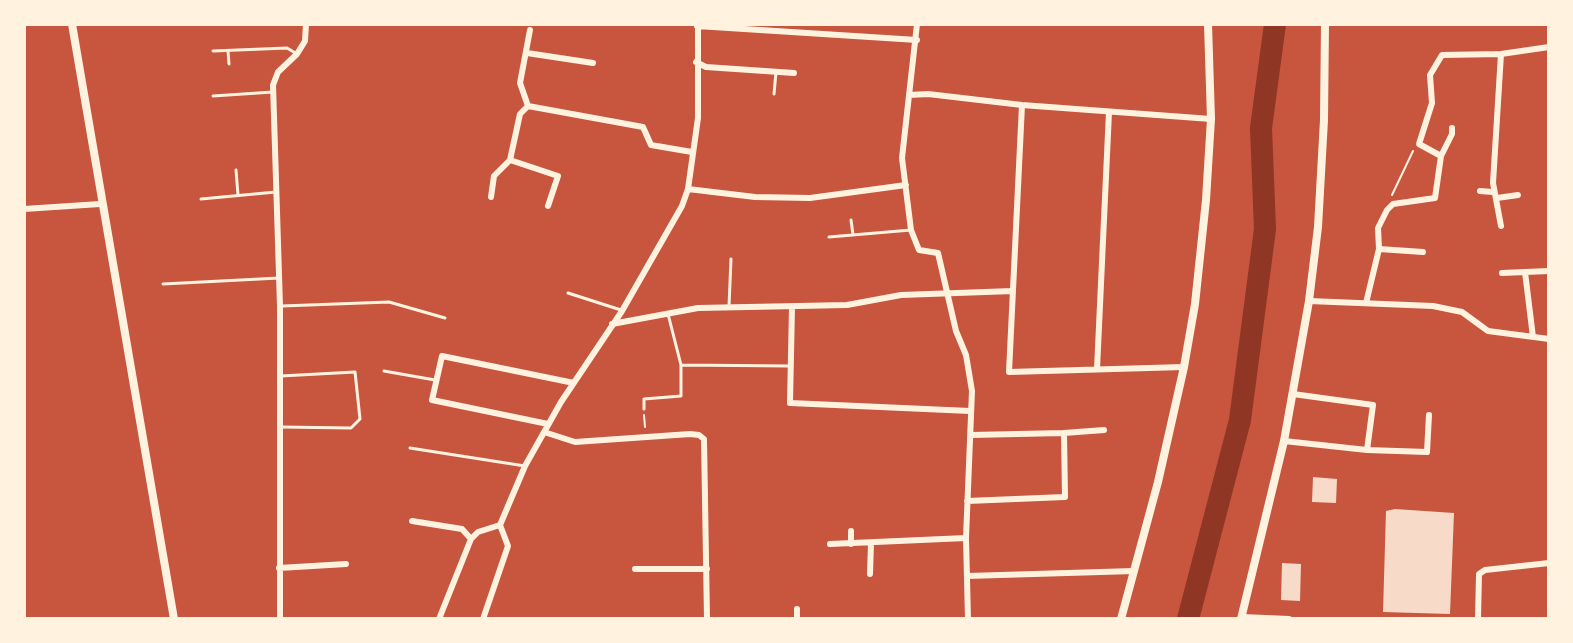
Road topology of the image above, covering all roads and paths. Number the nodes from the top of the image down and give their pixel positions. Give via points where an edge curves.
1 (72, 24) edge
2 (306, 24) edge
3 (917, 24) edge
4 (1208, 24) edge
5 (1324, 24) edge
6 (697, 25) edge
7 (530, 30) dead end
8 (917, 40) junction
9 (1549, 46) edge
10 (213, 51) dead end
11 (228, 51) junction
12 (527, 53) junction
13 (297, 54) junction
14 (1501, 54) junction
15 (696, 62) junction
16 (229, 63) dead end
17 (593, 63) dead end
18 (776, 72) junction
19 (794, 73) dead end
20 (273, 92) junction
21 (774, 94) dead end
22 (909, 95) junction
23 (213, 96) dead end
24 (1022, 105) junction
25 (528, 106) junction
26 (1109, 112) junction
27 (1211, 119) junction
28 (1452, 128) dead end
29 (1419, 144) junction
30 (692, 152) junction
31 (1441, 156) junction
32 (510, 160) junction
33 (236, 170) dead end
34 (906, 185) junction
35 (688, 189) junction
36 (1480, 191) dead end
37 (276, 192) junction
38 (1495, 195) junction
39 (1518, 195) dead end
40 (238, 196) junction
41 (491, 197) dead end
42 (201, 199) dead end
43 (100, 204) junction
44 (1393, 204) junction
45 (548, 206) dead end
46 (24, 210) edge
47 (851, 220) dead end
48 (1501, 226) dead end
49 (911, 230) junction
50 (853, 235) junction
51 (829, 237) dead end
52 (1379, 249) junction
53 (1423, 252) dead end
54 (731, 259) dead end
55 (1549, 271) edge
56 (1525, 272) junction
57 (1502, 273) dead end
58 (279, 278) junction
59 (163, 284) dead end
60 (1013, 291) junction
61 (568, 292) dead end
62 (948, 294) junction
63 (1309, 300) junction
64 (1366, 303) junction
65 (280, 306) junction
66 (792, 307) junction
67 (729, 308) junction
68 (622, 311) junction
69 (668, 314) junction
70 (445, 318) dead end
71 (612, 324) junction
72 (1533, 338) junction
73 (1549, 339) edge
74 (681, 365) junction
75 (791, 366) junction
76 (1184, 367) junction
77 (1097, 369) junction
78 (384, 371) dead end
79 (280, 377) junction
80 (436, 380) junction
81 (574, 383) junction
82 (1293, 394) junction
83 (644, 409) joint
84 (970, 411) junction
85 (1429, 415) dead end
86 (548, 424) junction
87 (280, 427) junction
88 (645, 429) dead end
89 (1104, 430) dead end
90 (544, 432) junction
91 (1064, 433) junction
92 (971, 435) junction
93 (1284, 441) junction
94 (410, 448) dead end
95 (1367, 450) junction
96 (525, 466) junction
97 (967, 501) junction
98 (412, 521) dead end
99 (500, 525) junction
100 (851, 531) dead end
101 (966, 538) junction
102 (471, 539) junction
103 (851, 543) junction
104 (871, 543) junction
105 (830, 544) dead end
106 (1549, 563) edge
107 (346, 564) dead end
108 (279, 568) junction
109 (635, 569) dead end
110 (707, 569) junction
111 (1134, 571) junction
112 (870, 574) dead end
113 (967, 576) junction
114 (797, 609) dead end
115 (1241, 618) edge
116 (174, 619) edge
117 (280, 619) edge
118 (440, 619) edge
119 (483, 619) edge
120 (706, 619) edge
121 (797, 619) edge
122 (968, 619) edge
123 (1121, 619) edge
124 (1289, 619) edge
125 (1478, 619) edge

1 - 43 main road
2 - 13 street via 305,41
3 - 8 street
4 - 27 street
5 - 63 street via 1324,120
6 - 8 street
6 - 15 street
7 - 12 street
8 - 22 street
9 - 14 street
10 - 11 lane
11 - 13 lane via 287,48
11 - 16 lane
12 - 17 street
12 - 25 street via 520,83
13 - 20 street via 278,72
14 - 29 street via 1442,55 1430,75 1432,103
14 - 38 street
15 - 18 street via 706,67
15 - 30 street via 698,118
18 - 19 street
18 - 21 lane
20 - 23 lane
20 - 37 street
22 - 24 street
22 - 34 street via 902,158
24 - 26 street
24 - 60 street
25 - 30 street via 643,127 651,145
25 - 32 street via 520,114
26 - 27 street
26 - 77 street
27 - 76 street via 1195,304
28 - 31 street
29 - 31 street
29 - 44 path via 1390,199
30 - 35 street
31 - 44 street via 1435,198
32 - 41 street via 494,176
32 - 45 street via 558,176
33 - 40 lane
34 - 35 street via 810,198 755,197
34 - 49 street
35 - 68 street
36 - 38 street
37 - 40 lane
37 - 58 street
38 - 39 street
38 - 48 street
40 - 42 lane
43 - 46 street
43 - 116 main road
44 - 52 street via 1378,228
47 - 50 lane
49 - 50 lane
49 - 62 street via 919,250 938,254
50 - 51 lane
52 - 53 street
52 - 64 street
54 - 67 lane
55 - 56 street
56 - 57 street
56 - 72 street
58 - 59 lane
58 - 65 street
60 - 62 street
60 - 77 street via 1009,372
61 - 68 lane
62 - 66 street
62 - 84 street via 966,355 972,391
63 - 64 street
63 - 82 street
64 - 72 street via 1432,306 1462,312 1488,331
65 - 70 lane via 389,303
65 - 79 street
66 - 67 street
66 - 75 street
67 - 69 street via 698,308
68 - 71 street
69 - 71 street
69 - 74 lane
71 - 81 street
72 - 73 street
74 - 75 lane
74 - 83 lane via 681,396 644,399
75 - 84 street via 790,403
76 - 77 street
76 - 111 street
78 - 80 lane
79 - 87 street
79 - 87 lane via 355,372 360,419 351,428
80 - 81 street via 442,356
80 - 86 street via 432,400
81 - 86 street
82 - 93 street
82 - 95 street via 1373,405
83 - 88 path
84 - 92 street
85 - 95 street via 1427,452
86 - 90 street
87 - 108 street
89 - 91 street
90 - 96 street
90 - 110 street via 575,442 690,434 704,439
91 - 92 street
91 - 97 street via 1065,497
92 - 97 street
93 - 95 street
93 - 115 street
94 - 96 lane
96 - 99 street
97 - 101 street
98 - 102 street via 462,529
99 - 102 street via 478,532
99 - 119 street via 508,546
100 - 103 street
101 - 104 street
101 - 113 street
102 - 118 street
103 - 104 street
103 - 105 street
104 - 112 street
106 - 125 street via 1485,570 1479,574
107 - 108 street
108 - 117 street
109 - 110 street
110 - 120 street
111 - 113 street
111 - 123 street
113 - 122 street
114 - 121 street
115 - 124 street

